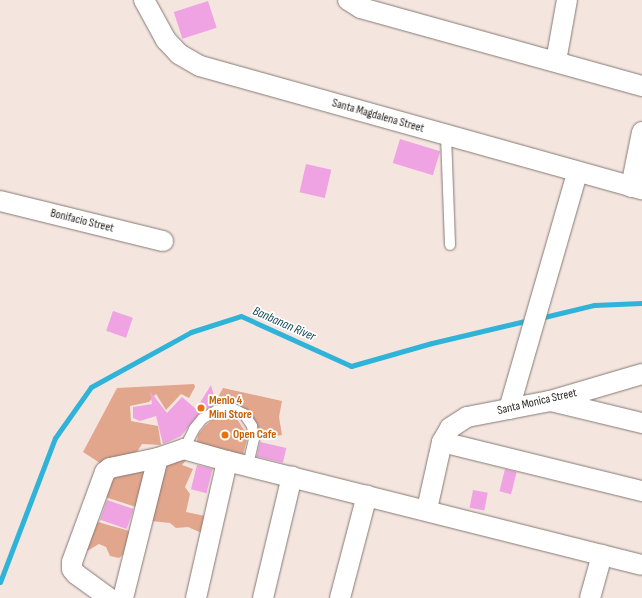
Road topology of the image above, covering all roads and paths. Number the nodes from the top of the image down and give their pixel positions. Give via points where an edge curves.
1 (144, 0) edge
2 (348, 0) edge
3 (567, 0) edge
4 (556, 61) junction
5 (642, 86) edge
6 (642, 132) edge
7 (446, 135) junction
8 (577, 173) junction
9 (636, 188) edge
10 (0, 201) edge
11 (163, 241) dead end
12 (450, 245) dead end
13 (642, 374) edge
14 (550, 401) junction
15 (509, 409) junction
16 (642, 423) edge
17 (442, 442) junction
18 (184, 449) junction
19 (158, 458) junction
20 (227, 461) junction
21 (248, 466) junction
22 (292, 476) junction
23 (642, 491) edge
24 (367, 495) junction
25 (427, 509) junction
26 (602, 555) junction
27 (642, 565) edge
28 (110, 598) edge
29 (123, 598) edge
30 (196, 598) edge
31 (263, 598) edge
32 (340, 598) edge
33 (590, 598) edge

1 - 7 street, Santa Magdalena Street via 166,40 179,54 200,66
2 - 4 street via 361,8
3 - 4 street
4 - 5 street
6 - 9 street
7 - 8 street, Santa Magdalena Street
7 - 12 lane
8 - 9 street, Santa Magdalena Street
8 - 15 street
10 - 11 street, Bonifacio Street
13 - 14 street, Santa Monica Street
14 - 15 street, Santa Monica Street
14 - 16 street
15 - 17 street, Santa Monica Street via 457,421
17 - 23 street
17 - 25 street
18 - 19 street
18 - 20 street
18 - 21 lane via 202,419 216,411 232,408 244,414 252,426 254,439
19 - 28 street via 110,468 105,472 72,562 72,569 76,574
19 - 29 street
20 - 21 street
20 - 30 street
21 - 22 street
22 - 24 street
22 - 31 street
24 - 25 street
24 - 32 street
25 - 26 street
26 - 27 street
26 - 33 street

